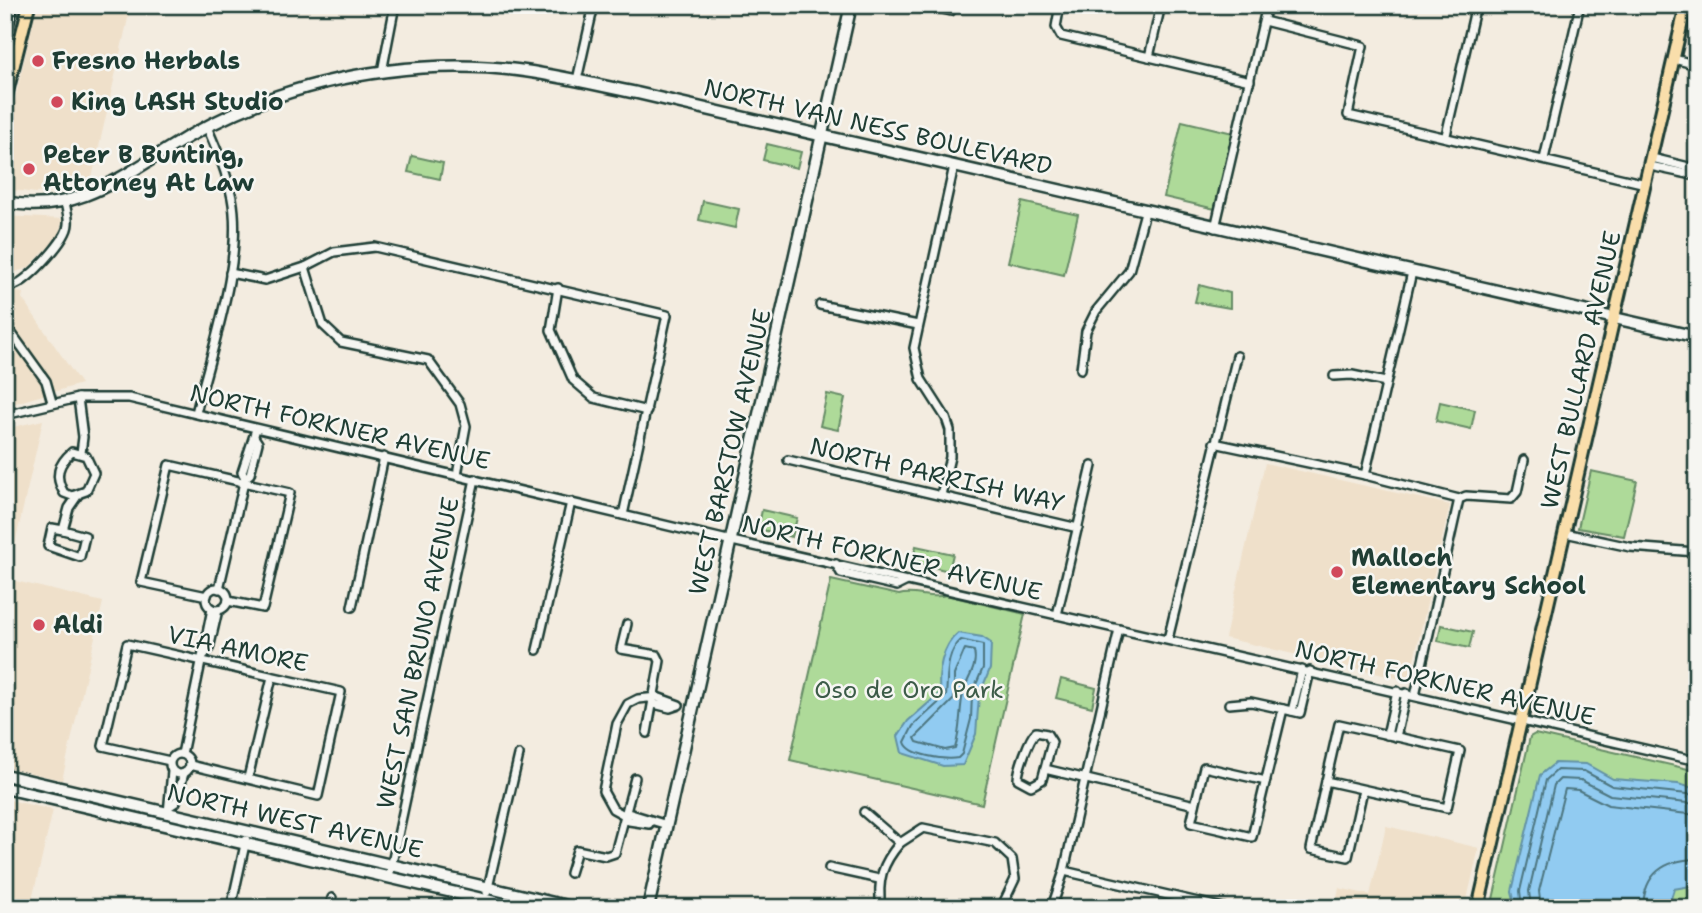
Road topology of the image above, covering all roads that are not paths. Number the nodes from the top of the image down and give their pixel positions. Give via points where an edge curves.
1 (12, 5) edge
2 (22, 5) edge
3 (29, 5) edge
4 (395, 5) edge
5 (594, 5) edge
6 (852, 5) edge
7 (925, 5) edge
8 (1060, 5) edge
9 (1161, 5) edge
10 (1267, 5) edge
11 (1476, 5) edge
12 (1580, 5) edge
13 (1686, 5) edge
14 (951, 11) dead end
15 (1264, 21) junction
16 (5, 33) edge
17 (16, 57) junction
18 (1149, 57) junction
19 (1674, 60) junction
20 (1697, 65) edge
21 (382, 72) junction
22 (578, 80) junction
23 (1250, 81) junction
24 (5, 100) edge
25 (206, 127) junction
26 (822, 135) junction
27 (1446, 135) junction
28 (1544, 159) junction
29 (1651, 162) junction
30 (954, 166) junction
31 (1697, 169) edge
32 (1697, 176) edge
33 (1646, 184) junction
34 (5, 202) edge
35 (65, 202) junction
36 (1144, 212) junction
37 (1215, 228) junction
38 (305, 267) junction
39 (1412, 272) junction
40 (230, 274) junction
41 (15, 285) dead end
42 (558, 288) junction
43 (820, 305) dead end
44 (1615, 319) junction
45 (5, 324) edge
46 (918, 325) junction
47 (1697, 337) edge
48 (1237, 356) dead end
49 (1081, 369) dead end
50 (1334, 376) dead end
51 (1386, 382) junction
52 (78, 398) junction
53 (52, 402) junction
54 (647, 411) junction
55 (196, 413) junction
56 (5, 415) edge
57 (255, 433) junction
58 (1214, 443) junction
59 (81, 453) junction
60 (384, 457) junction
61 (788, 460) dead end
62 (1524, 460) dead end
63 (1092, 466) dead end
64 (457, 475) junction
65 (1365, 475) junction
66 (475, 479) junction
67 (244, 480) junction
68 (64, 493) junction
69 (78, 495) junction
70 (941, 495) junction
71 (1459, 499) junction
72 (572, 502) junction
73 (69, 508) junction
74 (623, 515) junction
75 (1078, 528) junction
76 (63, 530) junction
77 (1566, 533) junction
78 (732, 541) junction
79 (1696, 552) edge
80 (219, 589) junction
81 (207, 596) junction
82 (228, 601) junction
83 (352, 607) dead end
84 (215, 610) junction
85 (1057, 615) junction
86 (627, 624) dead end
87 (1119, 629) junction
88 (1168, 639) junction
89 (537, 650) dead end
90 (204, 658) junction
91 (1306, 671) junction
92 (272, 677) junction
93 (1397, 691) junction
94 (1406, 694) junction
95 (1415, 696) junction
96 (652, 698) junction
97 (1229, 704) dead end
98 (694, 708) junction
99 (1292, 711) junction
100 (1522, 720) junction
101 (647, 733) dead end
102 (1387, 735) junction
103 (1396, 737) junction
104 (182, 754) junction
105 (519, 755) dead end
106 (170, 761) junction
107 (1697, 761) edge
108 (190, 765) junction
109 (1045, 769) junction
110 (172, 771) junction
111 (184, 773) junction
112 (5, 775) edge
113 (635, 778) dead end
114 (1086, 778) junction
115 (248, 779) junction
116 (1266, 781) junction
117 (1326, 781) junction
118 (5, 782) edge
119 (44, 784) junction
120 (5, 788) edge
121 (1363, 790) junction
122 (173, 795) junction
123 (1195, 805) junction
124 (99, 809) junction
125 (169, 810) junction
126 (864, 812) dead end
127 (624, 815) junction
128 (667, 825) junction
129 (247, 831) junction
130 (900, 843) junction
131 (245, 844) junction
132 (391, 864) junction
133 (829, 868) dead end
134 (1064, 871) junction
135 (570, 873) dead end
136 (389, 877) junction
137 (878, 879) junction
138 (488, 887) junction
139 (332, 898) dead end
140 (485, 899) junction
141 (1053, 904) dead end
142 (231, 908) edge
143 (330, 908) edge
144 (521, 908) edge
145 (575, 908) edge
146 (648, 908) edge
147 (880, 908) edge
148 (1001, 908) edge
149 (1224, 908) edge
150 (1478, 908) edge

1 - 16 main road
2 - 17 main road
3 - 17 main road
4 - 21 street
5 - 22 street
6 - 26 street, WEST BARSTOW AVENUE
7 - 14 street
8 - 18 street via 1057,32
9 - 18 street
10 - 15 street
11 - 27 street
12 - 28 street
13 - 19 main road, WEST BULLARD AVENUE
15 - 23 street
15 - 27 street via 1363,46 1348,115
17 - 24 main road
18 - 23 street
19 - 20 street
19 - 29 main road, WEST BULLARD AVENUE
21 - 22 street, NORTH VAN NESS BOULEVARD via 485,67
21 - 25 street, NORTH VAN NESS BOULEVARD via 287,94
22 - 26 street, NORTH VAN NESS BOULEVARD
23 - 37 street
25 - 35 street, NORTH VAN NESS BOULEVARD via 107,188
25 - 40 street via 233,200
26 - 30 street, NORTH VAN NESS BOULEVARD
26 - 78 street, WEST BARSTOW AVENUE
27 - 28 street
28 - 33 street
29 - 31 street
29 - 32 street
29 - 33 main road, WEST BULLARD AVENUE
30 - 36 street, NORTH VAN NESS BOULEVARD
30 - 46 street
33 - 44 main road, WEST BULLARD AVENUE
34 - 35 street, NORTH VAN NESS BOULEVARD
35 - 41 street via 69,225 64,237 25,281
36 - 37 street, NORTH VAN NESS BOULEVARD
36 - 49 street via 1129,271 1096,311 1086,331
37 - 39 street, NORTH VAN NESS BOULEVARD
38 - 40 street via 265,280
38 - 42 street via 334,252 375,247
38 - 64 street via 323,325 341,342 428,360 460,404 466,426
39 - 44 street, NORTH VAN NESS BOULEVARD
39 - 51 street
40 - 55 street
42 - 54 street via 551,330 573,380 594,398
42 - 54 street via 667,315
43 - 46 street
44 - 47 street, NORTH VAN NESS BOULEVARD
44 - 77 main road, WEST BULLARD AVENUE
45 - 53 street via 44,379
46 - 70 street via 914,348 918,369 950,430 950,457
48 - 58 street
50 - 51 street
51 - 65 street
52 - 53 street, NORTH FORKNER AVENUE
52 - 55 street, NORTH FORKNER AVENUE via 129,398
52 - 59 street
53 - 56 street, NORTH FORKNER AVENUE
54 - 74 street
55 - 57 street, NORTH FORKNER AVENUE
57 - 60 street, NORTH FORKNER AVENUE
57 - 67 street via 258,443
58 - 65 street
58 - 88 street
59 - 68 street via 72,452 60,466 58,478
59 - 69 street via 94,473 90,486
60 - 64 street, NORTH FORKNER AVENUE
60 - 83 street
61 - 70 street, NORTH PARRISH WAY
62 - 71 street via 1511,499
63 - 75 street
64 - 66 street, NORTH FORKNER AVENUE
65 - 71 street
66 - 72 street, NORTH FORKNER AVENUE
66 - 132 street, WEST SAN BRUNO AVENUE
67 - 80 street
67 - 81 street via 169,465 141,582
67 - 82 street via 290,493 263,608
68 - 69 street
68 - 73 street
69 - 73 street
70 - 75 street, NORTH PARRISH WAY
71 - 95 street
72 - 74 street, NORTH FORKNER AVENUE
72 - 89 street
73 - 76 street
74 - 78 street, NORTH FORKNER AVENUE
75 - 85 street
76 - 76 street via 85,536 80,556 48,546 52,528
77 - 79 street via 1630,547
77 - 100 main road, WEST BULLARD AVENUE
78 - 85 street, NORTH FORKNER AVENUE
78 - 98 street, WEST BARSTOW AVENUE
80 - 81 street
80 - 82 street
81 - 84 street
82 - 84 street
84 - 90 street
85 - 87 street, NORTH FORKNER AVENUE
86 - 96 street via 621,649 659,657
87 - 88 street, NORTH FORKNER AVENUE
87 - 114 street
88 - 91 street, NORTH FORKNER AVENUE
90 - 92 street, VIA AMORE
90 - 104 street
90 - 106 street, VIA AMORE via 127,644 103,746
91 - 93 street, NORTH FORKNER AVENUE
91 - 99 street
92 - 115 street
92 - 115 street, VIA AMORE via 341,692 318,796
93 - 94 street, NORTH FORKNER AVENUE
93 - 102 street
94 - 95 street, NORTH FORKNER AVENUE
94 - 103 street
95 - 100 street, NORTH FORKNER AVENUE
96 - 98 street via 656,705
96 - 101 street
96 - 127 street via 628,704 617,724 603,791 613,809
97 - 99 street via 1251,702
98 - 128 street, WEST BARSTOW AVENUE
99 - 116 street
100 - 107 street, NORTH FORKNER AVENUE
100 - 150 main road, WEST BULLARD AVENUE
102 - 103 street
102 - 117 street via 1339,724
103 - 121 street via 1460,751 1447,808
104 - 106 street
104 - 108 street
105 - 138 street
106 - 110 street
108 - 111 street
108 - 115 street
109 - 109 street via 1037,785 1027,786 1018,779 1029,740 1036,732 1047,734 1052,742
109 - 114 street
110 - 111 street
110 - 122 street
111 - 122 street
112 - 119 street, NORTH WEST AVENUE
113 - 127 street
114 - 123 street
114 - 134 street
116 - 123 street via 1204,767
116 - 123 street via 1252,837 1191,823
117 - 121 street
117 - 121 street via 1311,849 1348,857
118 - 119 street via 36,788
119 - 125 street, NORTH WEST AVENUE
120 - 124 street, NORTH WEST AVENUE
122 - 125 street via 176,802
124 - 125 street via 124,809 161,818
124 - 131 street, NORTH WEST AVENUE
125 - 129 street, NORTH WEST AVENUE
126 - 130 street
127 - 128 street
127 - 135 street via 614,855 577,850
128 - 146 street, WEST BARSTOW AVENUE
129 - 131 street
129 - 132 street, NORTH WEST AVENUE
130 - 137 street via 886,859
130 - 148 street via 923,828 995,844 1012,859 1015,879
131 - 136 street, NORTH WEST AVENUE
131 - 142 street
132 - 136 street, WEST SAN BRUNO AVENUE
132 - 138 street, NORTH WEST AVENUE
133 - 137 street
134 - 141 street
134 - 149 street
136 - 140 street, NORTH WEST AVENUE
137 - 147 street
138 - 140 street
138 - 145 street, NORTH WEST AVENUE
139 - 143 street
140 - 144 street, NORTH WEST AVENUE

